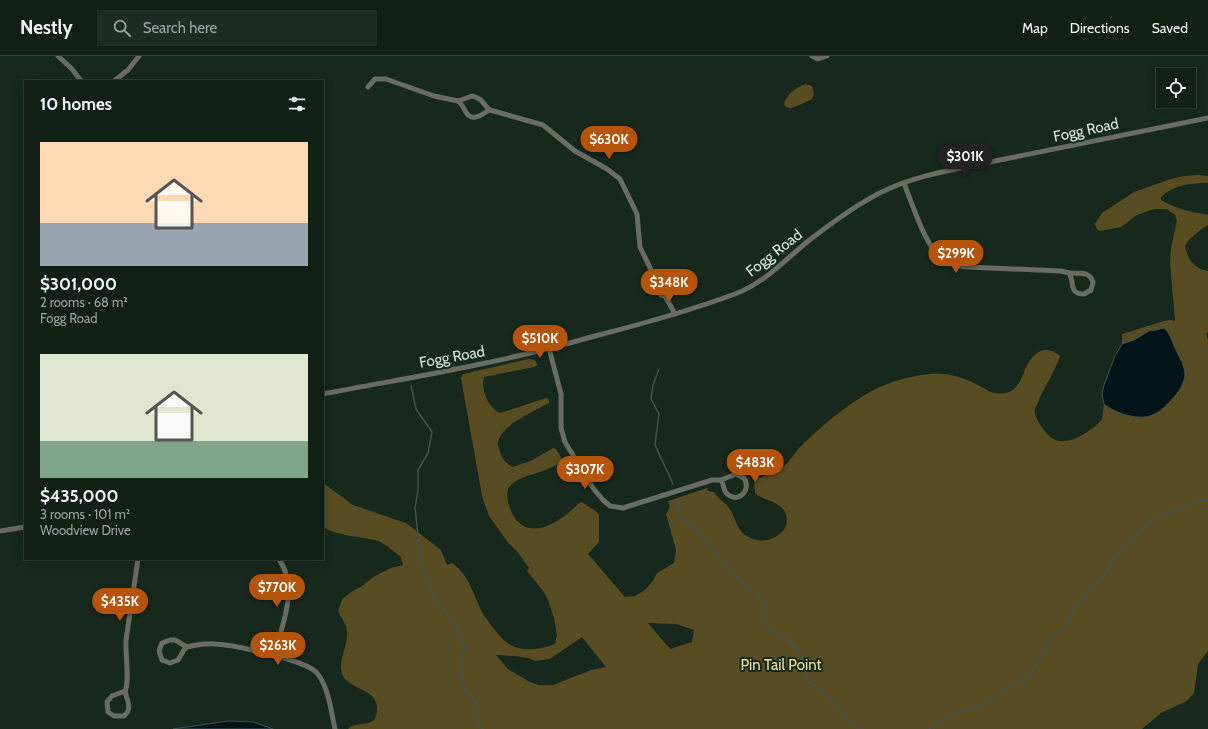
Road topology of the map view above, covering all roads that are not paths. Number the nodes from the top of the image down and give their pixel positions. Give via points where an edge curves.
1 (58, 56) edge
2 (139, 56) edge
3 (812, 56) edge
4 (827, 56) edge
5 (80, 80) edge
6 (115, 80) edge
7 (368, 87) dead end
8 (458, 101) junction
9 (490, 110) junction
10 (1208, 118) edge
11 (904, 183) junction
12 (1069, 274) junction
13 (656, 280) junction
14 (665, 296) junction
15 (675, 314) junction
16 (549, 348) junction
17 (324, 394) edge
18 (720, 480) junction
19 (24, 527) edge
20 (0, 531) edge
21 (138, 560) edge
22 (279, 560) edge
23 (187, 648) junction
24 (274, 656) junction
25 (124, 691) junction
26 (335, 729) edge

1 - 5 street
2 - 6 street via 128,70
3 - 4 street via 818,59
7 - 8 street via 375,79 386,79 434,96
8 - 9 street via 475,97 483,101
8 - 9 street via 472,117
9 - 13 street via 543,125 575,151 620,179 637,214 640,247
10 - 11 street, Fogg Road via 1113,136
11 - 12 street via 928,241 934,251 945,260 968,267 1061,271
11 - 15 street, Fogg Road via 876,195 842,217 751,287
12 - 12 street via 1089,275 1093,282 1091,290 1084,294 1076,292
13 - 14 street via 655,287
13 - 14 street via 663,283 667,292
14 - 15 street
15 - 16 street, Fogg Road
16 - 17 street, Fogg Road via 482,364
16 - 18 street via 561,394 563,438 607,504 623,508 712,480
18 - 18 street via 730,496 738,497 746,490 746,482 740,475 733,474
19 - 20 street
21 - 25 street via 126,640 127,685
22 - 24 street via 286,574 289,593
23 - 23 street via 175,640 168,640 161,645 159,654 164,661 172,663 178,660
23 - 24 street via 221,644
24 - 26 street via 300,663 317,673 325,687
25 - 25 street via 108,700 107,708 112,716 122,716 129,710 129,702

